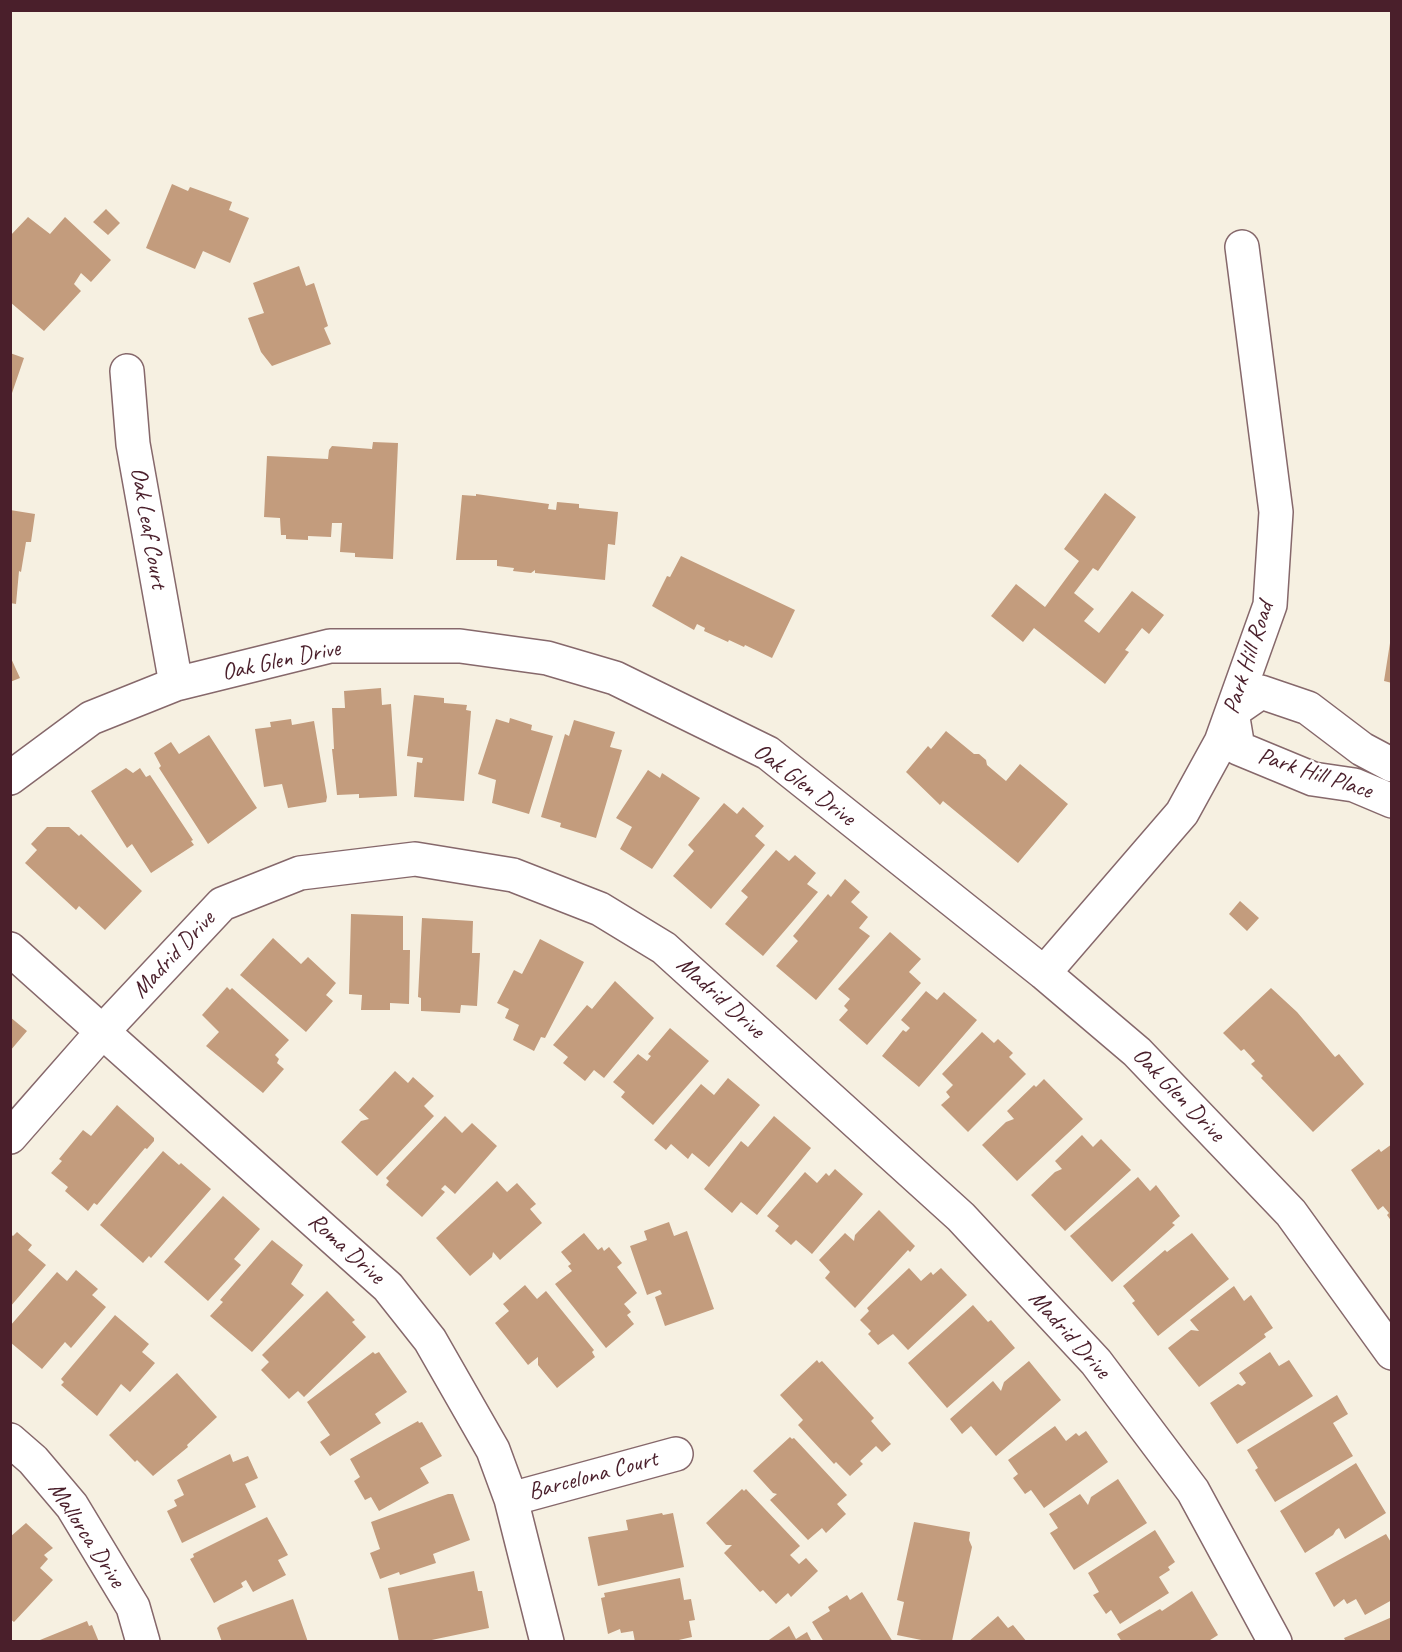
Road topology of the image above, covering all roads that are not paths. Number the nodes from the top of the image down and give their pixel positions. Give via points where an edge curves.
1 (1242, 247) dead end
2 (127, 371) dead end
3 (176, 684) junction
4 (1232, 712) junction
5 (1392, 765) edge
6 (10, 778) edge
7 (1392, 801) edge
8 (10, 949) edge
9 (1044, 973) junction
10 (103, 1031) junction
11 (10, 1137) edge
12 (1392, 1353) edge
13 (10, 1440) edge
14 (676, 1454) dead end
15 (511, 1499) junction
16 (142, 1641) edge
17 (547, 1641) edge
18 (1275, 1641) edge

1 - 4 street, Park Hill Road via 1276,512 1270,605
2 - 3 street, Oak Leaf Court via 132,444
3 - 6 street, Oak Glen Drive via 91,718
3 - 9 street, Oak Glen Drive via 330,646 460,646 547,658 615,678 768,753
4 - 5 street, Park Hill Road via 1261,693 1308,708 1362,749
4 - 7 street, Park Hill Place via 1238,748 1313,778 1354,785
4 - 9 street, Park Hill Road via 1221,742 1182,813
8 - 10 street, Roma Drive
9 - 12 street, Oak Glen Drive via 1137,1052 1291,1213
10 - 11 street, Madrid Drive
10 - 15 street, Roma Drive via 388,1287 430,1340 493,1450
10 - 18 street, Madrid Drive via 222,904 300,873 415,859 513,875 600,909 664,948 961,1217 1096,1362 1193,1491
13 - 16 street, Mallorca Drive via 33,1460 72,1506 133,1607
14 - 15 street, Barcelona Court
15 - 17 street, Roma Drive

